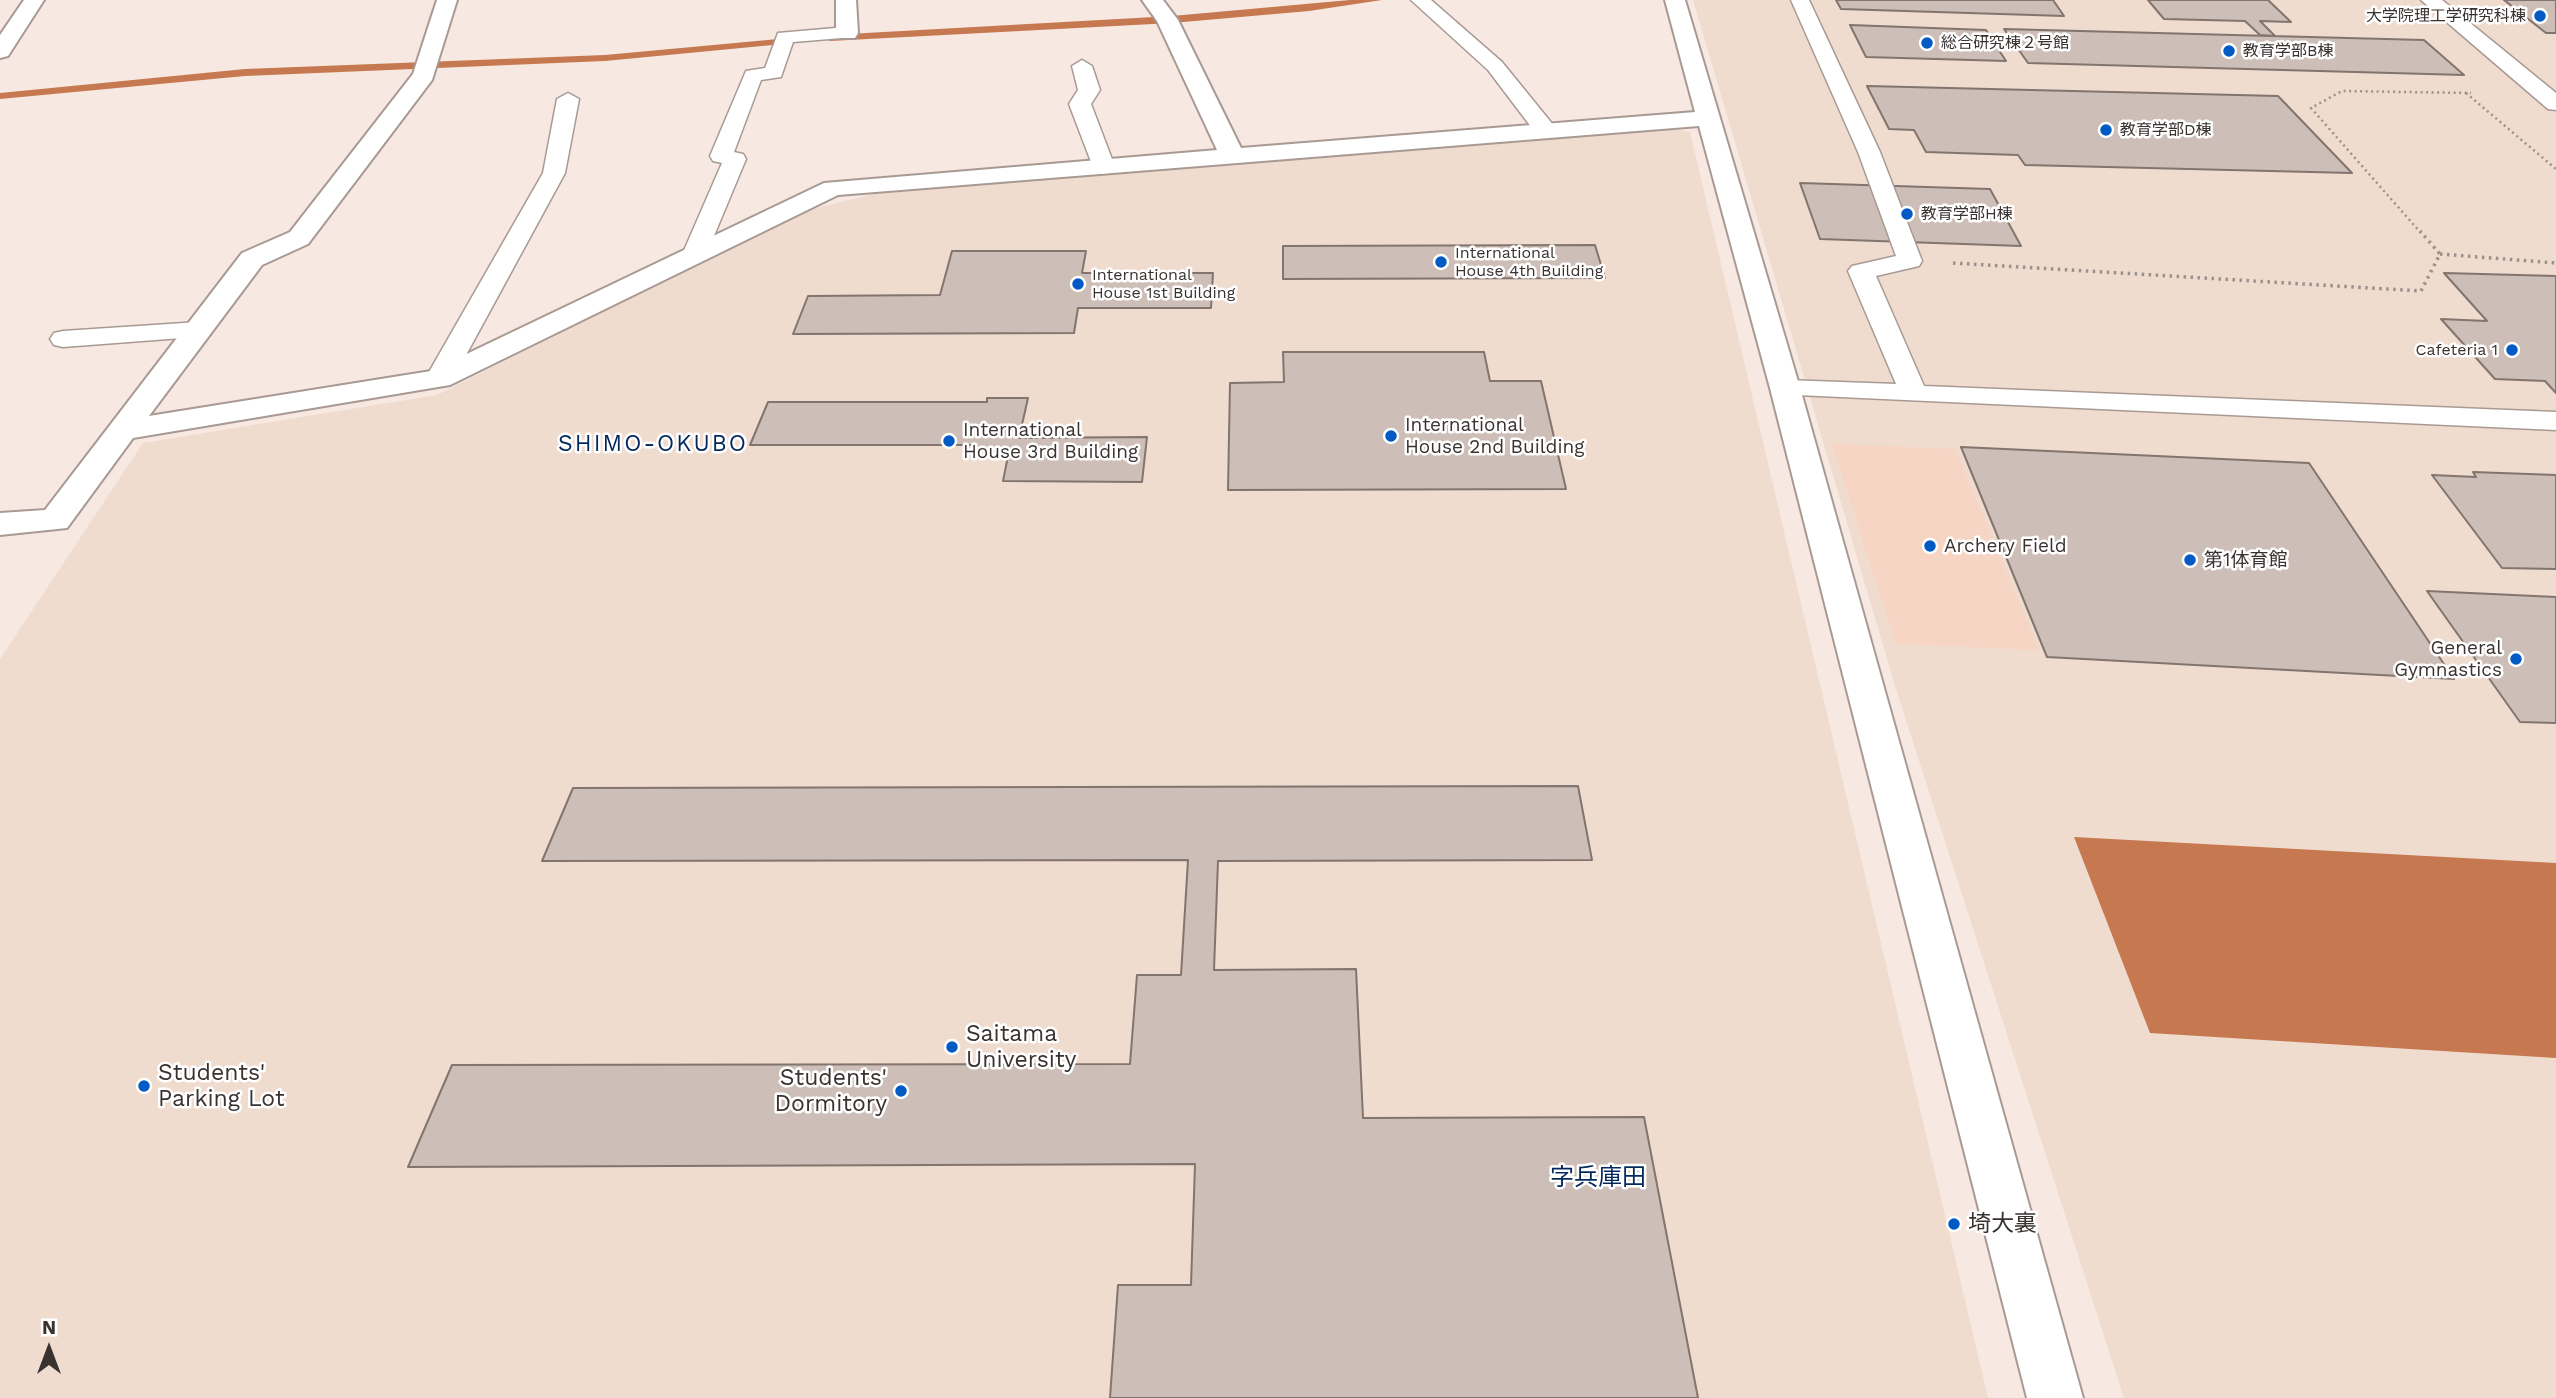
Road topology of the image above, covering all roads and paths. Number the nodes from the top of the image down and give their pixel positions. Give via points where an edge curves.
1 (34, 0) edge
2 (447, 0) edge
3 (846, 0) edge
4 (1152, 0) edge
5 (1420, 0) edge
6 (1675, 0) edge
7 (1800, 0) edge
8 (2430, 0) edge
9 (847, 33) joint
10 (0, 51) edge
11 (1082, 66) dead end
12 (2466, 92) junction
13 (2477, 93) dead end
14 (568, 99) dead end
15 (2556, 104) edge
16 (1706, 118) junction
17 (1546, 131) junction
18 (1233, 157) junction
19 (1104, 167) junction
20 (2555, 167) edge
21 (2440, 254) junction
22 (694, 255) junction
23 (1910, 261) junction
24 (2556, 263) edge
25 (199, 330) junction
26 (63, 339) dead end
27 (439, 379) junction
28 (1784, 388) junction
29 (1914, 394) junction
30 (2556, 421) edge
31 (124, 430) junction
32 (0, 524) edge
33 (2054, 1398) edge

1 - 10 street
2 - 25 street via 424,75 299,238 252,259
3 - 9 street
4 - 18 street via 1167,20
5 - 17 lane via 1495,66
6 - 16 street
7 - 23 lane via 1869,152
8 - 15 lane
9 - 22 lane via 785,37 774,73 753,75 721,156 735,159
11 - 19 lane via 1089,90 1080,104
12 - 13 path
12 - 20 path
12 - 21 path via 2342,91 2311,108
14 - 27 lane via 554,173
16 - 17 street
16 - 28 street
17 - 18 street
18 - 19 street
19 - 22 street via 833,188
21 - 23 path via 2421,291
21 - 24 path
22 - 27 street
23 - 29 lane via 1861,271
25 - 26 lane
25 - 31 street
27 - 31 street
28 - 29 lane
28 - 33 street
29 - 30 lane
31 - 32 street via 55,520

